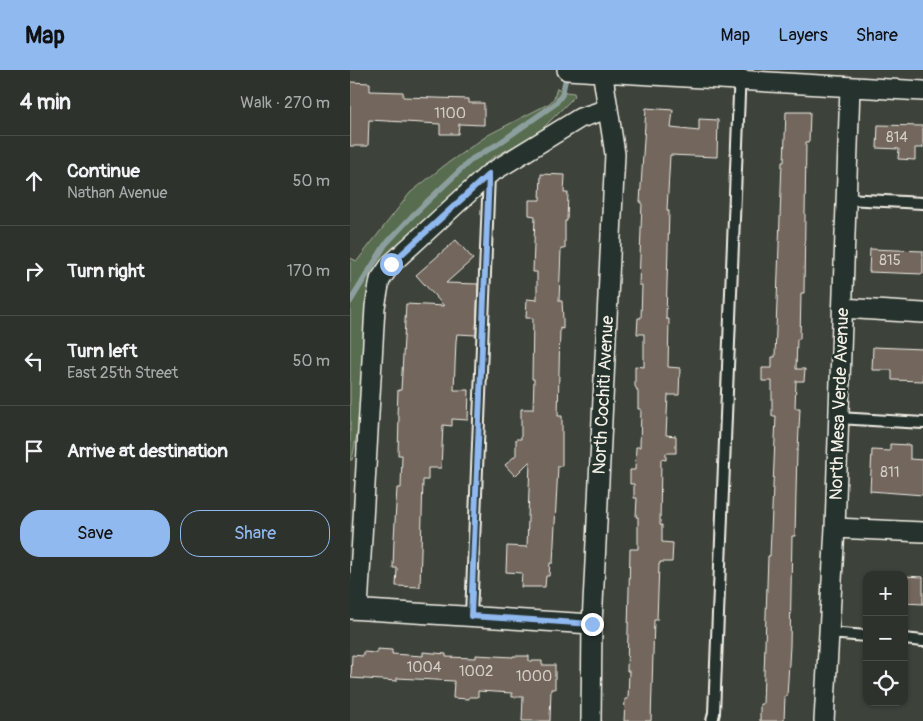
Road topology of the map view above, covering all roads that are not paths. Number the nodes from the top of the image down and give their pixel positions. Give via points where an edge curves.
1 (567, 70) edge
2 (602, 71) edge
3 (740, 75) edge
4 (850, 88) junction
5 (923, 92) edge
6 (608, 109) junction
7 (489, 174) junction
8 (846, 199) junction
9 (923, 203) edge
10 (842, 308) junction
11 (923, 313) edge
12 (838, 418) junction
13 (923, 422) edge
14 (835, 528) junction
15 (923, 532) edge
16 (354, 609) edge
17 (471, 616) junction
18 (592, 624) junction
19 (828, 633) junction
20 (863, 636) edge
21 (908, 639) edge
22 (923, 641) edge
23 (591, 721) edge
24 (712, 721) edge
25 (824, 721) edge

1 - 2 street
2 - 3 street
2 - 6 street, North Cochiti Avenue
3 - 4 street
3 - 24 lane
4 - 5 street
4 - 8 street, North Mesa Verde Avenue
6 - 7 street via 580,118
6 - 18 street, North Cochiti Avenue via 615,154
7 - 16 street via 391,264 380,280 375,307
7 - 17 lane
8 - 9 lane
8 - 10 street, North Mesa Verde Avenue
10 - 11 street
10 - 12 street, North Mesa Verde Avenue
12 - 13 lane
12 - 14 street, North Mesa Verde Avenue
14 - 15 street
14 - 19 street, North Mesa Verde Avenue
16 - 17 street
17 - 18 street
18 - 23 street, North Cochiti Avenue
19 - 20 lane
19 - 25 street, North Mesa Verde Avenue
21 - 22 lane

